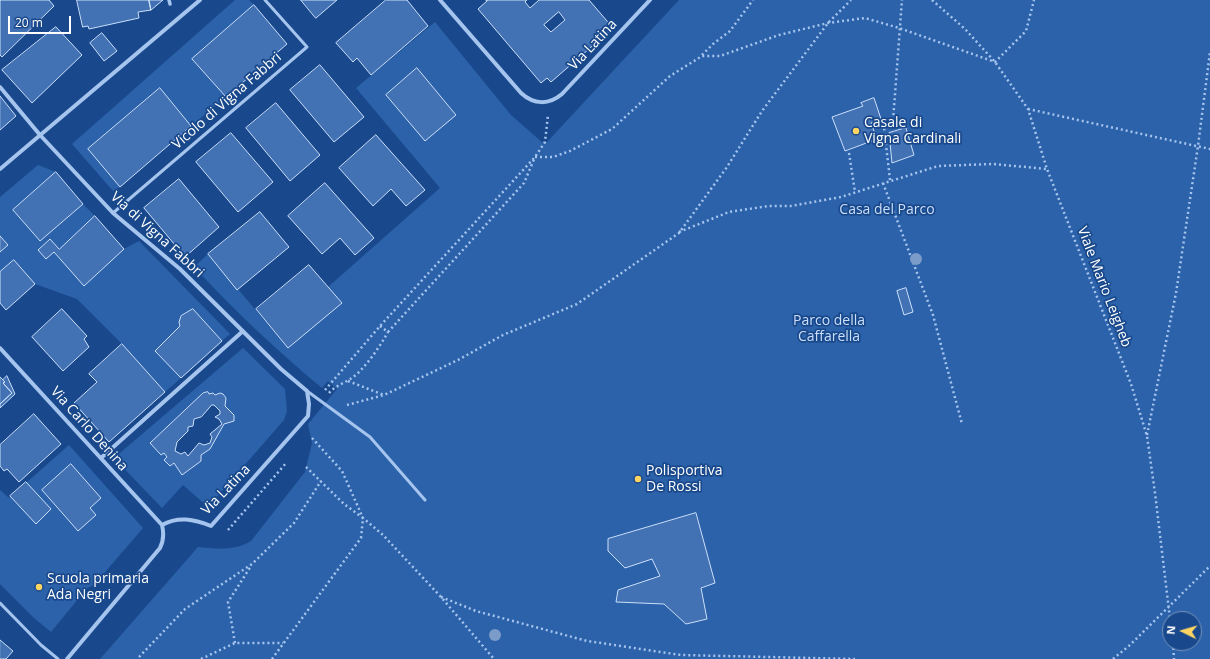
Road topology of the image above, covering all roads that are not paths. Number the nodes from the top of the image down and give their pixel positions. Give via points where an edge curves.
1 (200, 0) edge
2 (265, 0) edge
3 (440, 0) edge
4 (650, 0) edge
5 (0, 87) edge
6 (40, 135) junction
7 (0, 169) edge
8 (113, 213) junction
9 (243, 332) junction
10 (0, 348) edge
11 (306, 391) junction
12 (101, 458) junction
13 (426, 500) dead end
14 (162, 525) junction
15 (0, 603) edge
16 (58, 659) edge
17 (67, 659) edge

1 - 6 street
2 - 8 lane, Vicolo di Vigna Fabbri via 307,47
3 - 4 street, Via Latina via 525,97 536,102 550,102 562,94
5 - 6 street, Via di Vigna Fabbri
6 - 7 street
6 - 8 street, Via di Vigna Fabbri
8 - 9 street, Via di Vigna Fabbri via 180,269
9 - 11 street, Via di Vigna Fabbri
9 - 12 street
10 - 12 street, Via Carlo Denina
11 - 13 lane via 370,437
11 - 14 street, Via Latina via 308,416 211,526 182,519 175,519
12 - 14 street, Via Carlo Denina
14 - 17 street via 164,535 160,548
15 - 16 lane

